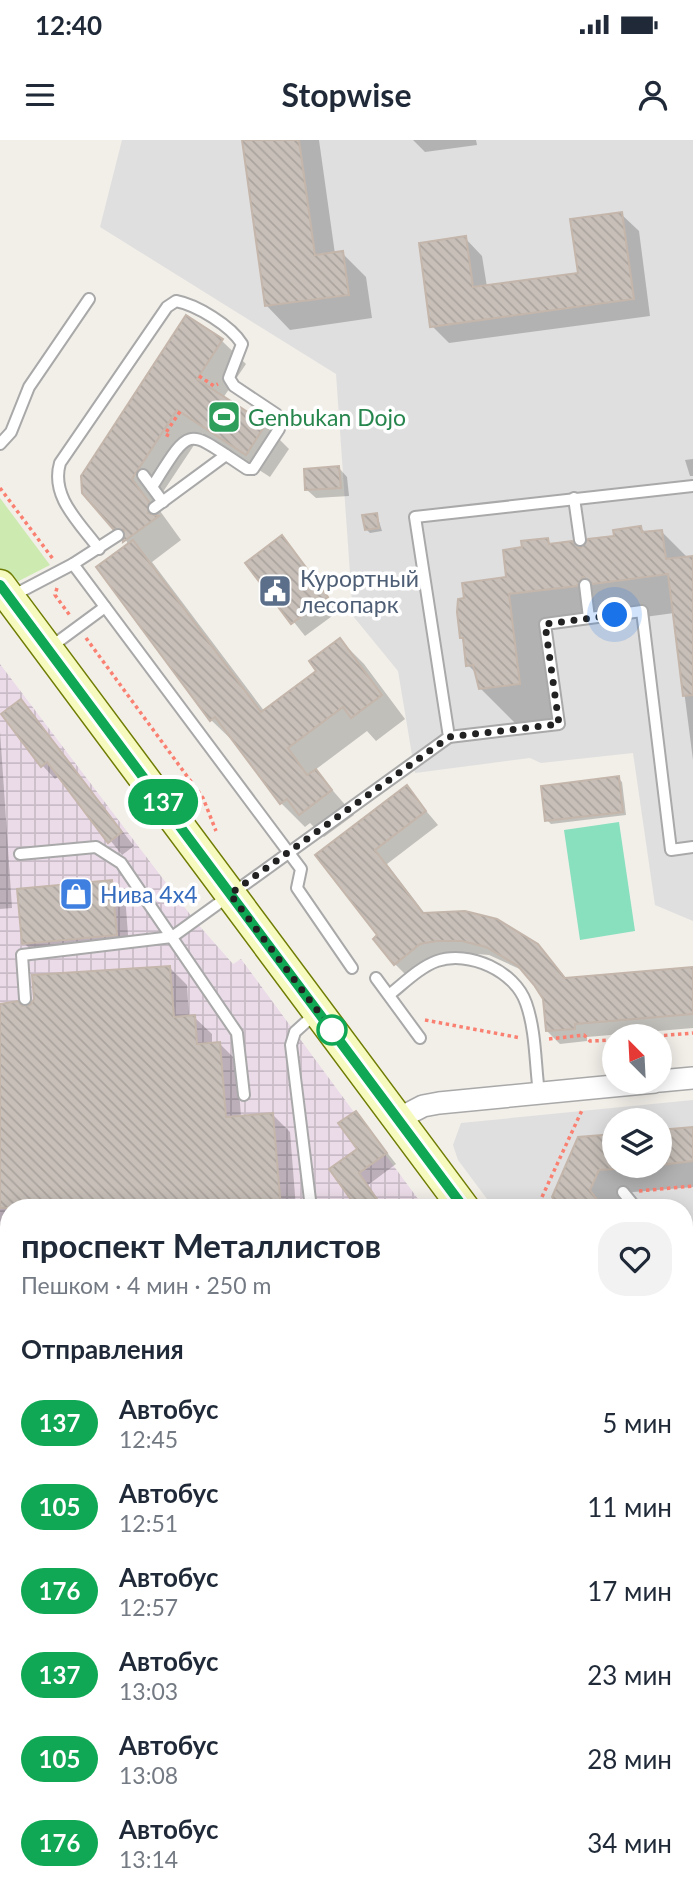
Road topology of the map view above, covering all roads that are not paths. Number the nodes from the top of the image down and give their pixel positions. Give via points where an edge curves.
1 (89, 299) dead end
2 (0, 444) edge
3 (226, 455) junction
4 (143, 475) dead end
5 (693, 486) edge
6 (152, 487) junction
7 (575, 498) junction
8 (118, 535) dead end
9 (580, 540) dead end
10 (99, 549) junction
11 (73, 564) junction
12 (585, 585) dead end
13 (5, 591) edge
14 (105, 607) junction
15 (589, 618) junction
16 (48, 649) junction
17 (449, 737) junction
18 (693, 847) edge
19 (288, 852) junction
20 (20, 854) dead end
21 (230, 894) junction
22 (172, 937) junction
23 (352, 968) dead end
24 (376, 978) dead end
25 (389, 995) junction
26 (25, 999) dead end
27 (318, 1012) junction
28 (420, 1038) dead end
29 (693, 1078) edge
30 (672, 1080) edge
31 (602, 1087) edge
32 (539, 1093) junction
33 (244, 1095) dead end
34 (398, 1119) junction
35 (623, 1192) road end
36 (310, 1199) edge
37 (457, 1199) edge
38 (628, 1199) edge

1 - 2 lane via 29,387 11,432
3 - 6 lane via 158,505
3 - 6 lane via 190,437 180,443
3 - 10 lane via 253,469 280,421 229,378 241,355 237,335 176,301 159,318 60,463 58,489
4 - 6 lane
5 - 7 lane
7 - 9 lane
7 - 17 lane via 415,517
8 - 10 lane
10 - 11 lane
11 - 13 lane
11 - 14 lane
12 - 15 lane
13 - 16 street
14 - 16 lane
14 - 19 lane
15 - 17 lane via 545,624 559,724
15 - 18 lane via 642,611 671,849
16 - 21 street
17 - 19 lane
19 - 21 lane
19 - 23 lane via 301,869 297,888
20 - 22 lane via 96,847 110,853
21 - 22 lane
21 - 27 street
22 - 26 lane via 22,955
22 - 33 lane via 237,1033
24 - 25 lane
25 - 28 lane
25 - 32 lane via 437,961 459,958 479,961 514,982 526,1000
27 - 34 street
27 - 36 lane via 295,1032 291,1045
29 - 30 street
31 - 32 street
32 - 34 street via 423,1106
34 - 37 street
35 - 38 lane

